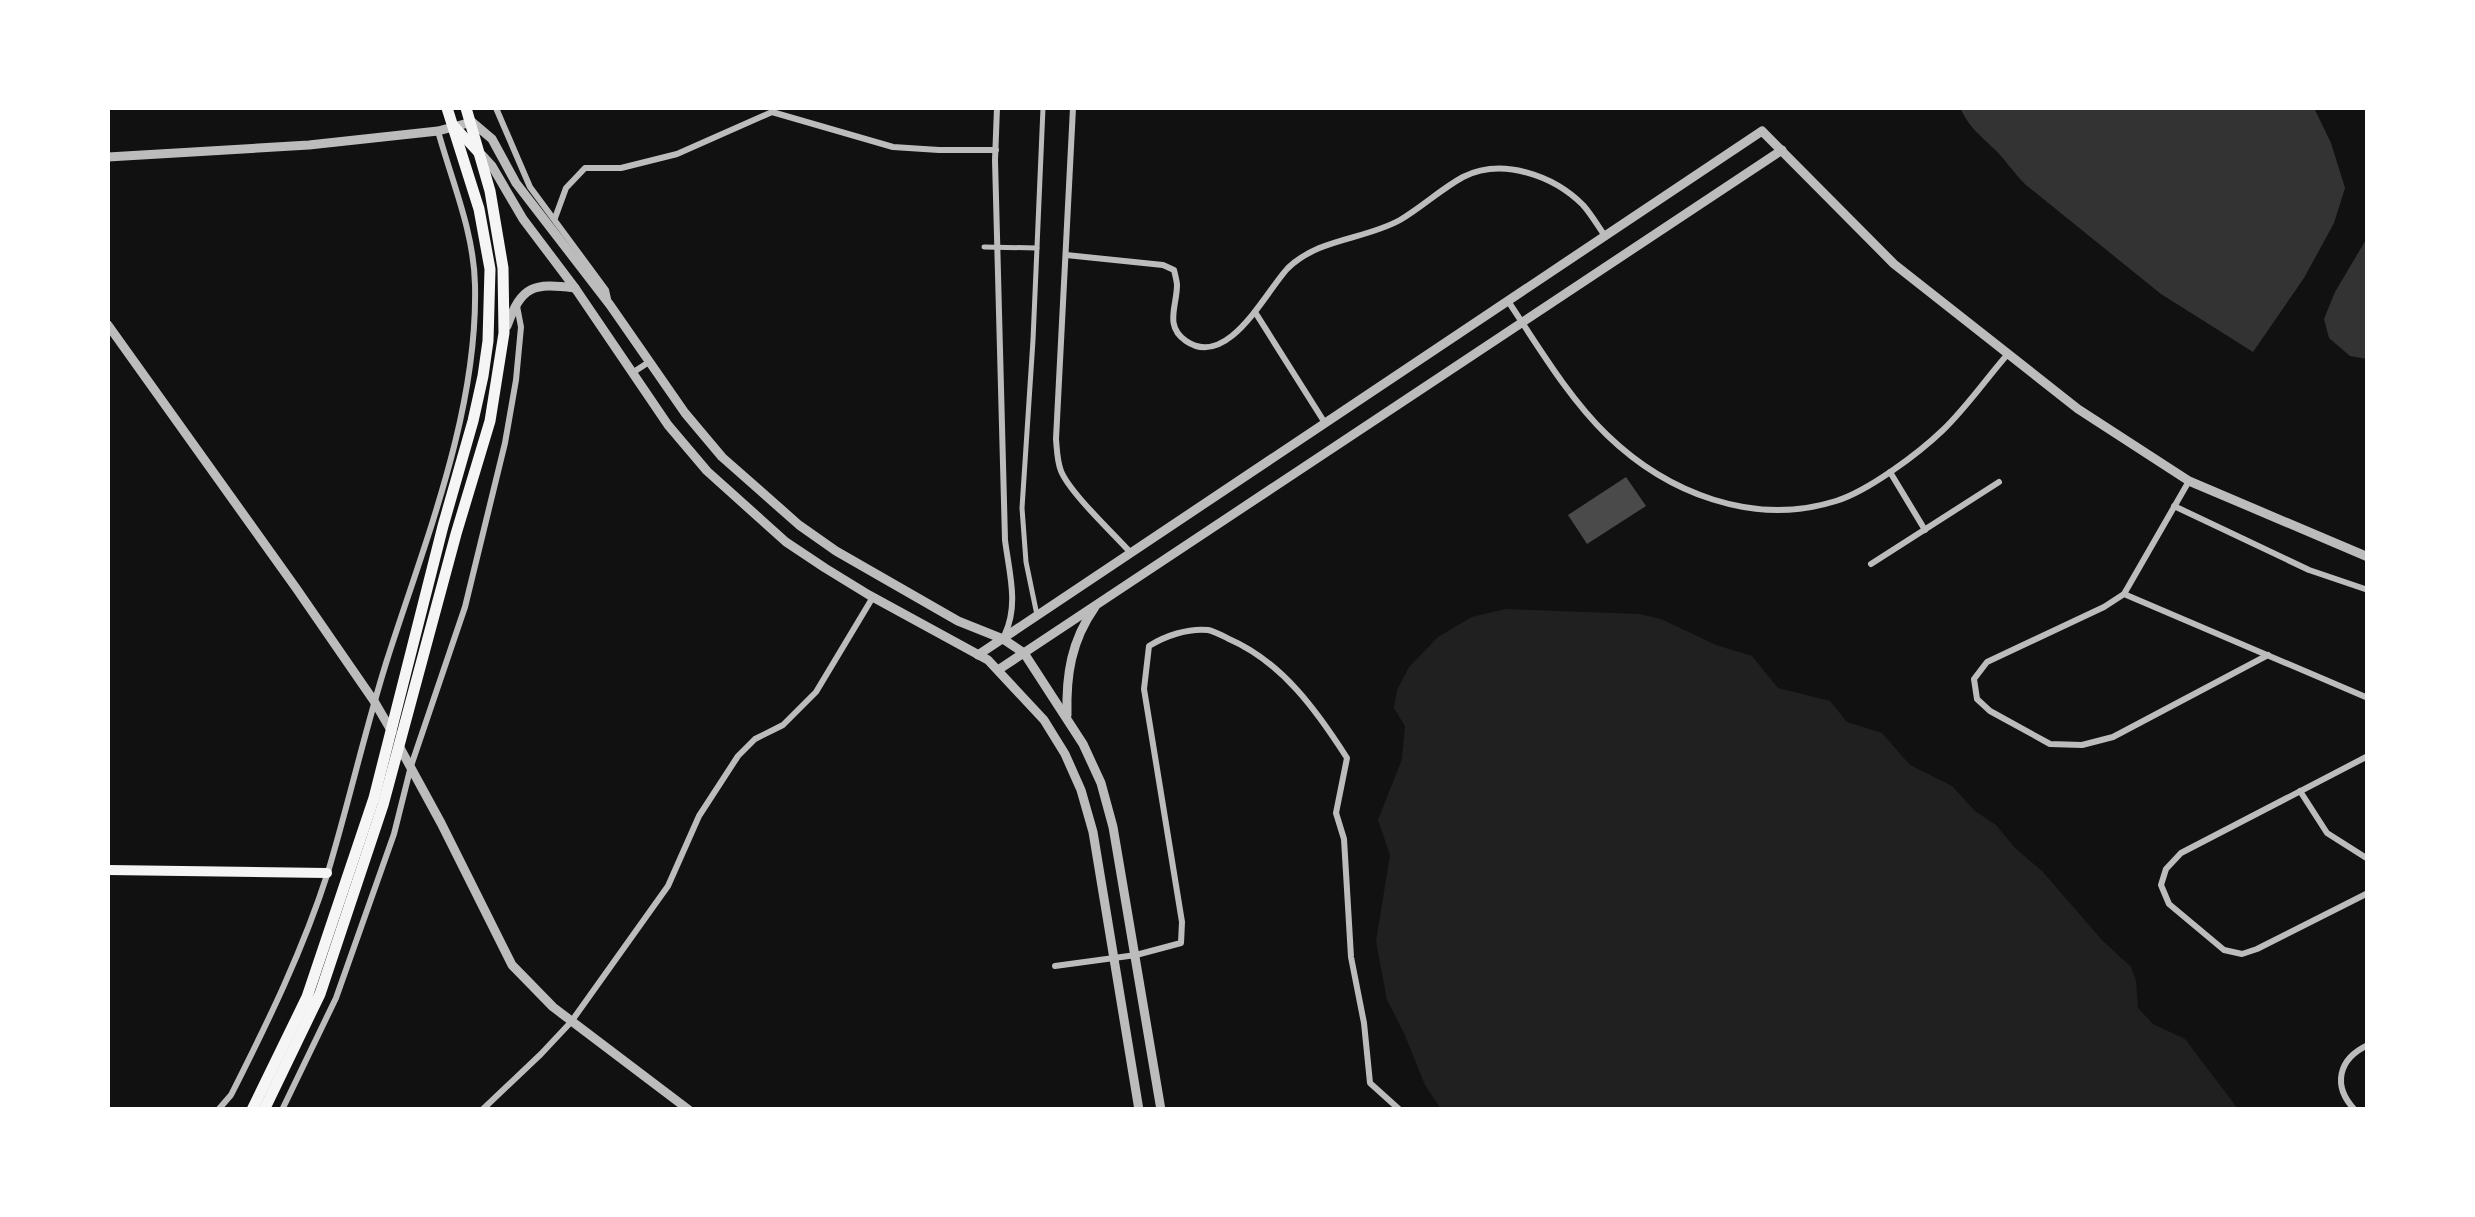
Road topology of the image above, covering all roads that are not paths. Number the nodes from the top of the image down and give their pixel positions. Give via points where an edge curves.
1 (447, 108) edge
2 (466, 108) edge
3 (496, 108) edge
4 (997, 108) edge
5 (1043, 108) edge
6 (1073, 108) edge
7 (771, 110) edge
8 (472, 122) junction
9 (454, 126) junction
10 (438, 131) junction
11 (996, 150) junction
12 (1782, 150) junction
13 (480, 153) junction
14 (108, 157) edge
15 (555, 218) junction
16 (1606, 236) junction
17 (984, 248) dead end
18 (1038, 248) junction
19 (1066, 256) junction
20 (576, 288) junction
21 (516, 300) junction
22 (1508, 301) junction
23 (610, 305) junction
24 (1255, 312) junction
25 (1522, 321) junction
26 (108, 324) edge
27 (504, 333) junction
28 (2006, 354) junction
29 (650, 362) junction
30 (632, 373) junction
31 (1325, 423) junction
32 (1890, 472) junction
33 (2189, 481) junction
34 (2000, 482) dead end
35 (2174, 506) junction
36 (1926, 530) junction
37 (1130, 552) junction
38 (2368, 557) edge
39 (1871, 564) dead end
40 (2368, 590) edge
41 (2124, 594) junction
42 (873, 598) junction
43 (1099, 602) junction
44 (1037, 615) junction
45 (1003, 639) junction
46 (1024, 653) junction
47 (978, 655) junction
48 (2268, 655) junction
49 (998, 670) junction
50 (2368, 698) edge
51 (374, 702) junction
52 (1067, 718) junction
53 (2368, 756) edge
54 (411, 766) junction
55 (2300, 791) junction
56 (379, 802) junction
57 (2368, 859) edge
58 (108, 870) edge
59 (327, 873) junction
60 (2368, 893) edge
61 (1136, 955) junction
62 (1116, 958) junction
63 (1055, 966) dead end
64 (570, 1022) junction
65 (2368, 1045) edge
66 (218, 1110) edge
67 (252, 1110) edge
68 (264, 1110) edge
69 (282, 1110) edge
70 (482, 1110) edge
71 (690, 1110) edge
72 (1140, 1110) edge
73 (1161, 1110) edge
74 (1400, 1110) edge
75 (2355, 1110) edge

1 - 9 highway
2 - 8 highway
3 - 15 street via 530,187
4 - 11 street
5 - 18 street
6 - 19 street
7 - 11 street via 893,147
7 - 15 street via 677,154 621,168 584,168 566,188
8 - 9 street
8 - 13 highway
8 - 23 street via 492,139 516,183
9 - 10 street
9 - 13 main road
9 - 56 highway via 490,269 488,340
10 - 14 street
10 - 51 street via 472,248 475,324 445,476
11 - 45 street via 1005,540 1014,600
12 - 16 street via 1762,132
12 - 25 street
12 - 28 street via 1894,264
13 - 20 street
13 - 27 highway via 503,268
15 - 23 street
16 - 22 street
16 - 24 street via 1564,189 1514,169 1488,170 1466,176 1398,221 1316,248 1292,265
17 - 18 street
18 - 44 street via 1022,508
19 - 24 street via 1174,270 1172,316 1178,333 1198,347 1230,338
19 - 37 street via 1057,457 1074,490
20 - 21 street via 546,284
20 - 30 street
21 - 27 street
21 - 54 street via 521,327 505,443 465,606
22 - 25 street
22 - 31 street
23 - 29 street
24 - 31 street
25 - 32 street via 1606,434 1652,472 1698,496 1787,511 1838,500
25 - 43 street
26 - 51 street
27 - 56 highway via 490,421
28 - 32 street via 1944,429
28 - 33 street
29 - 30 street
29 - 45 street via 722,457 799,525 879,577
30 - 42 street via 707,471 786,542
31 - 37 street
32 - 36 street
33 - 35 street
33 - 38 street
34 - 36 street
35 - 40 street via 2309,570
35 - 41 street
36 - 39 street
37 - 44 street
41 - 48 street
41 - 48 street via 1986,662 1974,679 1977,699 2050,744 2082,745 2113,737
42 - 47 street
42 - 64 street via 816,692 783,726 755,738 738,756 698,816 668,886
43 - 46 street
43 - 52 street via 1074,644
44 - 45 street
45 - 46 street
45 - 47 street
46 - 49 street
46 - 52 street
47 - 49 street
48 - 50 street
49 - 62 street via 1044,720 1081,790
51 - 54 street
51 - 59 street
52 - 61 street via 1101,783 1114,827
53 - 55 street
54 - 64 street via 512,966
54 - 69 street via 336,998
55 - 57 street via 2327,834
55 - 60 street via 2181,853 2160,885 2170,904 2224,950 2242,954
56 - 67 highway via 307,997
56 - 68 highway via 320,994
58 - 59 main road
59 - 66 street via 292,970
61 - 62 street
61 - 73 street
61 - 74 street via 1180,943 1182,922 1144,688 1149,646 1168,634 1208,630 1250,648 1284,676 1347,758 1336,813 1344,839 1351,958 1370,1082
62 - 63 street
62 - 72 street
64 - 70 street
64 - 71 street
65 - 75 street via 2344,1065 2340,1080

